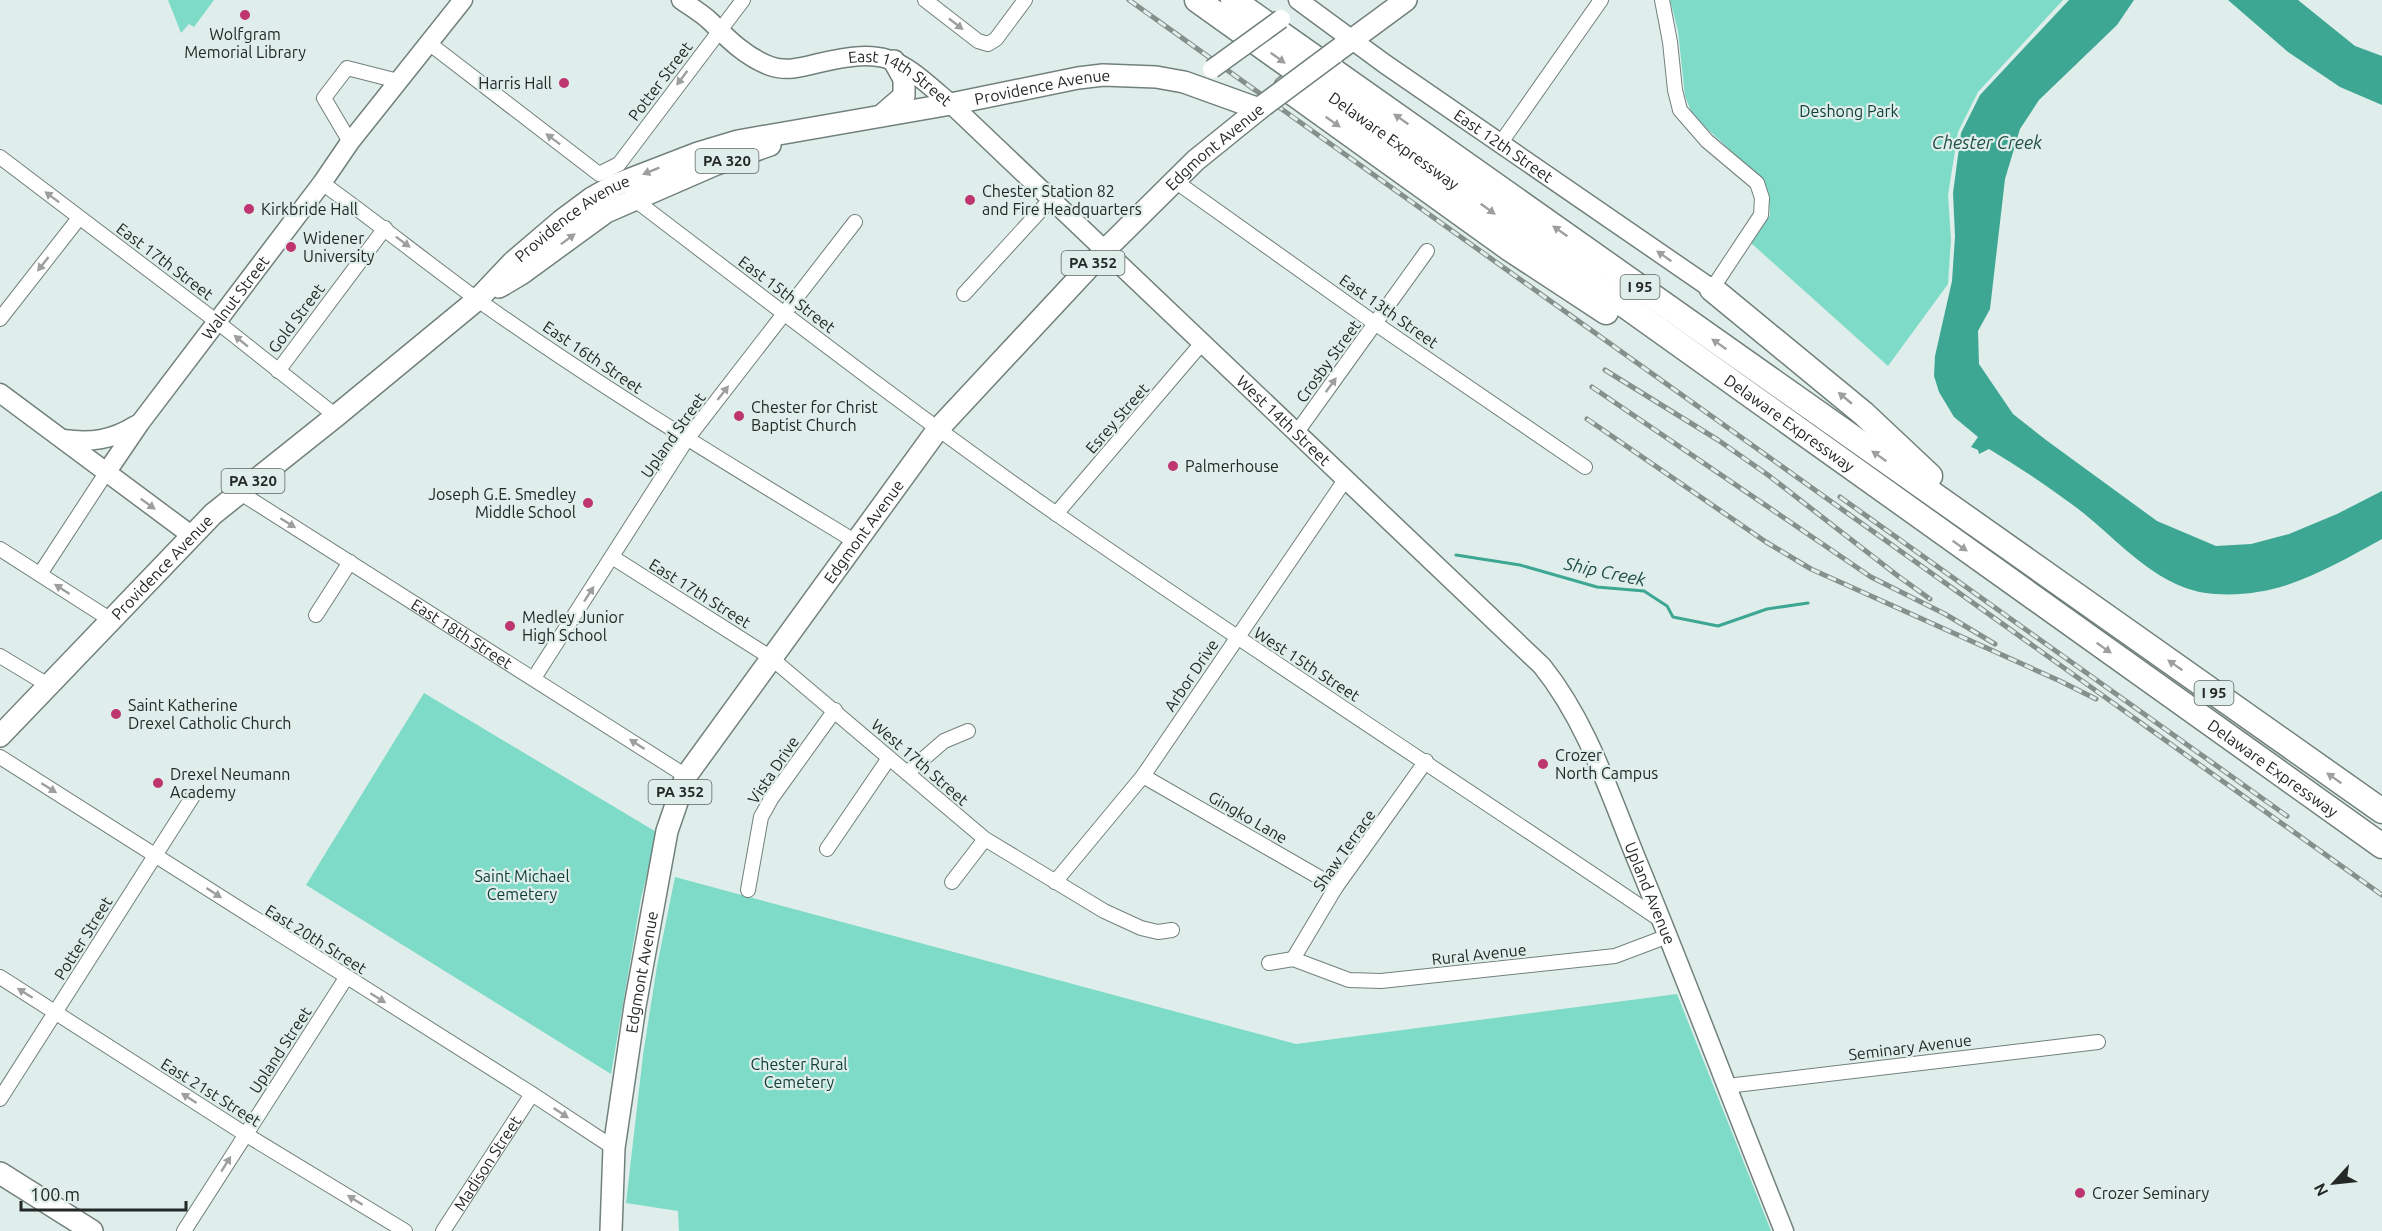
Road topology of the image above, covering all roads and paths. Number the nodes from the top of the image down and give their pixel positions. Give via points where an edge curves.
1 (463, 0) edge
2 (667, 0) edge
3 (681, 0) edge
4 (743, 0) edge
5 (925, 0) edge
6 (1025, 0) edge
7 (1197, 0) edge
8 (1233, 0) edge
9 (1406, 0) edge
10 (1601, 0) edge
11 (1662, 0) edge
12 (1302, 1) edge
13 (718, 32) junction
14 (1353, 40) junction
15 (430, 44) junction
16 (894, 61) junction
17 (398, 81) junction
18 (1184, 82) junction
19 (1286, 88) junction
20 (951, 104) junction
21 (1261, 107) junction
22 (880, 116) junction
23 (822, 128) junction
24 (350, 142) junction
25 (1500, 144) junction
26 (0, 157) edge
27 (607, 180) junction
28 (1175, 181) junction
29 (322, 183) junction
30 (633, 199) junction
31 (1050, 200) junction
32 (79, 218) junction
33 (855, 222) dead end
34 (385, 228) junction
35 (1427, 250) dead end
36 (1104, 251) junction
37 (1712, 289) junction
38 (964, 294) dead end
39 (478, 299) junction
40 (786, 313) junction
41 (0, 319) edge
42 (216, 321) junction
43 (1376, 324) junction
44 (1202, 343) junction
45 (278, 371) junction
46 (0, 393) edge
47 (336, 416) junction
48 (140, 423) junction
49 (938, 429) junction
50 (1297, 432) junction
51 (60, 438) junction
52 (687, 439) junction
53 (1585, 467) dead end
54 (106, 473) junction
55 (1345, 480) junction
56 (239, 492) junction
57 (1912, 512) junction
58 (1056, 514) junction
59 (191, 535) junction
60 (856, 542) junction
61 (0, 549) edge
62 (612, 557) junction
63 (350, 562) junction
64 (40, 574) junction
65 (2047, 574) junction
66 (1462, 589) joint
67 (316, 615) dead end
68 (111, 620) junction
69 (1236, 637) junction
70 (0, 656) edge
71 (770, 657) junction
72 (534, 678) junction
73 (48, 685) junction
74 (835, 710) junction
75 (968, 730) dead end
76 (0, 736) edge
77 (0, 757) edge
78 (889, 758) junction
79 (1426, 761) junction
80 (907, 773) junction
81 (686, 776) junction
82 (1143, 776) junction
83 (193, 796) dead end
84 (2382, 811) edge
85 (985, 839) junction
86 (2382, 846) edge
87 (827, 849) dead end
88 (155, 856) junction
89 (952, 882) dead end
90 (1055, 882) junction
91 (1336, 887) junction
92 (748, 890) dead end
93 (1665, 929) junction
94 (1172, 930) dead end
95 (1293, 959) junction
96 (1269, 963) dead end
97 (0, 978) edge
98 (346, 978) junction
99 (56, 1012) junction
100 (2098, 1042) dead end
101 (1727, 1086) junction
102 (532, 1094) junction
103 (0, 1099) edge
104 (245, 1134) junction
105 (614, 1148) junction
106 (0, 1173) edge
107 (92, 1231) edge
108 (184, 1231) edge
109 (405, 1231) edge
110 (443, 1231) edge
111 (611, 1231) edge
112 (1784, 1231) edge

1 - 15 street, Walnut Street
2 - 13 street, East 14th Street via 706,31
3 - 13 street, East 14th Street
4 - 13 street, Potter Street
5 -> 6 street via 978,41 988,44
7 -> 57 highway, Delaware Expressway / I 95
65 -> 8 highway, Delaware Expressway / I 95
9 - 14 main road, Edgmont Avenue / PA 352
10 - 25 street
11 - 37 street via 1680,110 1707,141 1757,183 1762,198 1761,215
12 - 14 street, East 12th Street
12 - 18 street, bridge via 1212,69
13 - 16 street, East 14th Street via 749,55 783,69 865,55
13 -> 27 street, Potter Street
14 - 19 main road, Edgmont Avenue / PA 352, bridge
14 - 25 street, East 12th Street
15 - 17 street, Walnut Street
27 -> 15 street, East 15th Street
16 - 20 street, East 14th Street
16 - 22 main road via 904,79 904,96
17 - 24 street, Walnut Street
17 - 24 street via 347,68 324,98
18 - 20 main road, Providence Avenue via 1156,76 1103,75
18 - 21 main road, Providence Avenue
19 - 21 main road, Edgmont Avenue / PA 352, bridge
19 -> 57 highway via 1510,249 1822,462
20 - 22 main road, Providence Avenue
20 - 31 street, East 14th Street
21 - 28 main road, Edgmont Avenue / PA 352
22 - 23 main road, Providence Avenue / PA 320
23 -> 27 main road, Providence Avenue / PA 320 via 738,141
23 - 30 main road, Providence Avenue / PA 320 via 725,161
24 - 29 street, Walnut Street
37 -> 25 street, East 12th Street
32 -> 26 street, East 17th Street
27 - 30 street, East 15th Street
27 - 39 main road, Providence Avenue / PA 320 via 592,198 513,262
28 - 36 main road, Edgmont Avenue / PA 352
28 - 43 street, East 13th Street
29 - 34 street, East 16th Street
29 - 42 street, Walnut Street
39 -> 30 main road, Providence Avenue / PA 320 via 521,274 606,212
30 - 40 street, East 15th Street
31 - 36 street, East 14th Street
31 - 38 street
32 -> 41 street
32 - 42 street, East 17th Street
33 - 40 street, Upland Street
34 -> 39 street, East 16th Street
34 - 45 street, Gold Street
35 - 43 street, Crosby Street
36 - 44 street, West 14th Street
36 - 49 main road, Edgmont Avenue / PA 352
65 -> 37 highway via 1949,493 1840,393
39 - 47 main road, Providence Avenue / PA 320
39 - 52 street, East 16th Street
40 - 49 street, East 15th Street
52 -> 40 street, Upland Street
45 -> 42 street, East 17th Street
42 - 48 street, Walnut Street
50 -> 43 street, Crosby Street
43 - 53 street, East 13th Street
44 - 50 street, West 14th Street
44 - 58 street, Esrey Street
45 - 47 street, East 17th Street
46 - 51 street
47 - 56 main road, Providence Avenue / PA 320
48 - 51 street via 105,440
48 - 54 street, Walnut Street
49 - 58 street, West 15th Street
49 - 60 main road, Edgmont Avenue / PA 352
50 - 55 street, West 14th Street
51 - 54 street
52 - 60 street, East 16th Street
52 - 62 street, Upland Street
54 -> 59 street
54 - 64 street, Walnut Street
55 - 66 street, West 14th Street
55 - 69 street, Arbor Drive
56 - 59 main road, Providence Avenue / PA 320
56 -> 63 street, East 18th Street
57 -> 86 highway, Delaware Expressway / I 95
58 - 69 street, West 15th Street
59 - 68 main road, Providence Avenue / PA 320
60 - 71 main road, Edgmont Avenue / PA 352
61 - 64 street
62 - 71 street, East 17th Street
72 -> 62 street, Upland Street
63 - 67 street
63 - 72 street, East 18th Street
68 -> 64 street
84 -> 65 highway, Delaware Expressway / I 95
66 - 93 street, Upland Avenue via 1534,657 1564,695 1588,741
68 - 73 main road, Providence Avenue / PA 320
69 - 79 street, West 15th Street
69 - 82 street, Arbor Drive
70 - 73 street
71 - 74 street, West 17th Street
71 - 81 main road, Edgmont Avenue / PA 352
81 -> 72 street, East 18th Street
73 - 76 main road, Providence Avenue / PA 320
74 - 78 street, West 17th Street
74 - 92 street, Vista Drive via 761,817
75 - 80 street via 944,741
77 -> 88 street, East 20th Street
78 - 80 street, West 17th Street
78 - 87 street
79 - 91 street, Shaw Terrace
79 - 93 street, West 15th Street
80 - 85 street, West 17th Street
81 - 105 main road, Edgmont Avenue / PA 352 via 667,831
82 - 90 street, Arbor Drive
82 - 91 street, Gingko Lane
83 - 88 street, Potter Street
85 - 89 street
85 - 90 street, West 17th Street
88 -> 98 street, East 20th Street
88 - 99 street, Potter Street
90 - 94 street, West 17th Street via 1141,928
91 - 95 street, Shaw Terrace
93 - 95 street, Rural Avenue via 1615,956 1381,981 1348,980
93 - 101 street, Upland Avenue
95 - 96 street
99 -> 97 street, East 21st Street
98 -> 102 street, East 20th Street
98 - 104 street, Upland Street
99 - 103 street, Potter Street
104 -> 99 street, East 21st Street
100 - 101 street, Seminary Avenue
101 - 112 street, Upland Avenue
102 -> 105 street, East 20th Street
102 - 110 street, Madison Street
108 -> 104 street, Upland Street
109 -> 104 street, East 21st Street
105 - 111 main road, Edgmont Avenue / PA 352
106 - 107 main road

